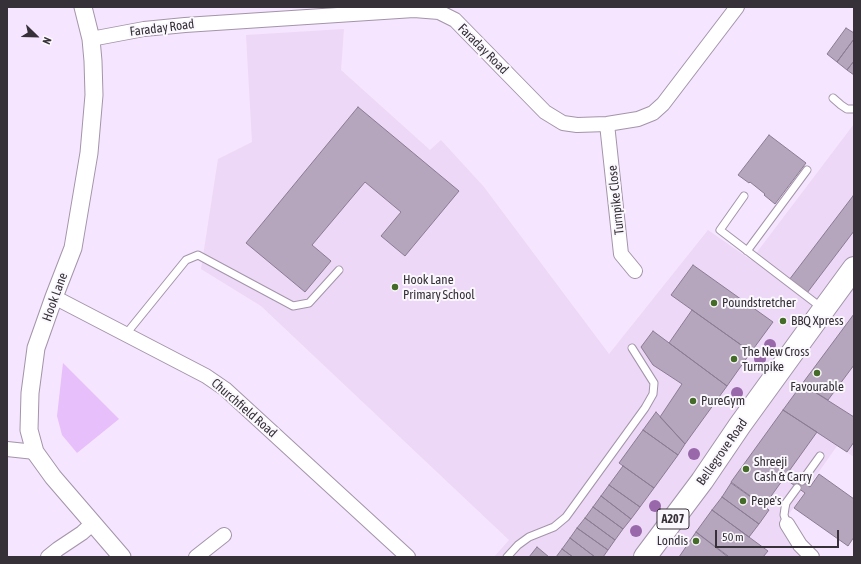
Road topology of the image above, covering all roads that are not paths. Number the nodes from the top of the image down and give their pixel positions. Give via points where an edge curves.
1 (83, 7) edge
2 (737, 7) edge
3 (414, 9) edge
4 (278, 12) edge
5 (91, 39) junction
6 (833, 98) dead end
7 (854, 109) edge
8 (607, 124) junction
9 (807, 170) dead end
10 (744, 196) dead end
11 (747, 251) junction
12 (854, 268) edge
13 (338, 270) dead end
14 (635, 271) dead end
15 (54, 297) junction
16 (824, 309) junction
17 (126, 334) junction
18 (632, 348) dead end
19 (7, 449) edge
20 (35, 452) junction
21 (820, 456) dead end
22 (802, 481) dead end
23 (797, 488) dead end
24 (93, 523) junction
25 (787, 524) joint
26 (224, 535) dead end
27 (48, 557) edge
28 (122, 557) edge
29 (196, 557) edge
30 (408, 557) edge
31 (507, 557) edge
32 (645, 557) edge
33 (812, 557) edge

1 - 5 street, Hook Lane
2 - 8 street, Faraday Road via 663,104 653,113 638,119
3 - 4 street, Faraday Road
3 - 8 street, Faraday Road via 439,12 454,20 545,112 563,123
4 - 5 street, Faraday Road via 144,29
5 - 15 street, Hook Lane via 94,95 88,153 73,248
6 - 7 lane via 847,109
8 - 14 street, Turnpike Close via 622,254
9 - 11 lane
10 - 11 lane via 720,230
11 - 16 lane
12 - 16 main road, Bellegrove Road / A207
13 - 17 lane via 309,303 293,306 198,255 186,260
15 - 17 street, Churchfield Road
15 - 20 street, Hook Lane via 36,348 30,393 29,430
16 - 32 main road, Bellegrove Road / A207
17 - 30 street, Churchfield Road via 206,376 225,389
18 - 31 lane via 654,383 653,394 566,517 554,527 529,537
19 - 20 street
20 - 24 street, Hook Lane
21 - 22 lane
23 - 25 lane via 786,503 784,515
24 - 27 street
24 - 28 street, Hook Lane
25 - 33 street via 800,545
26 - 29 street

